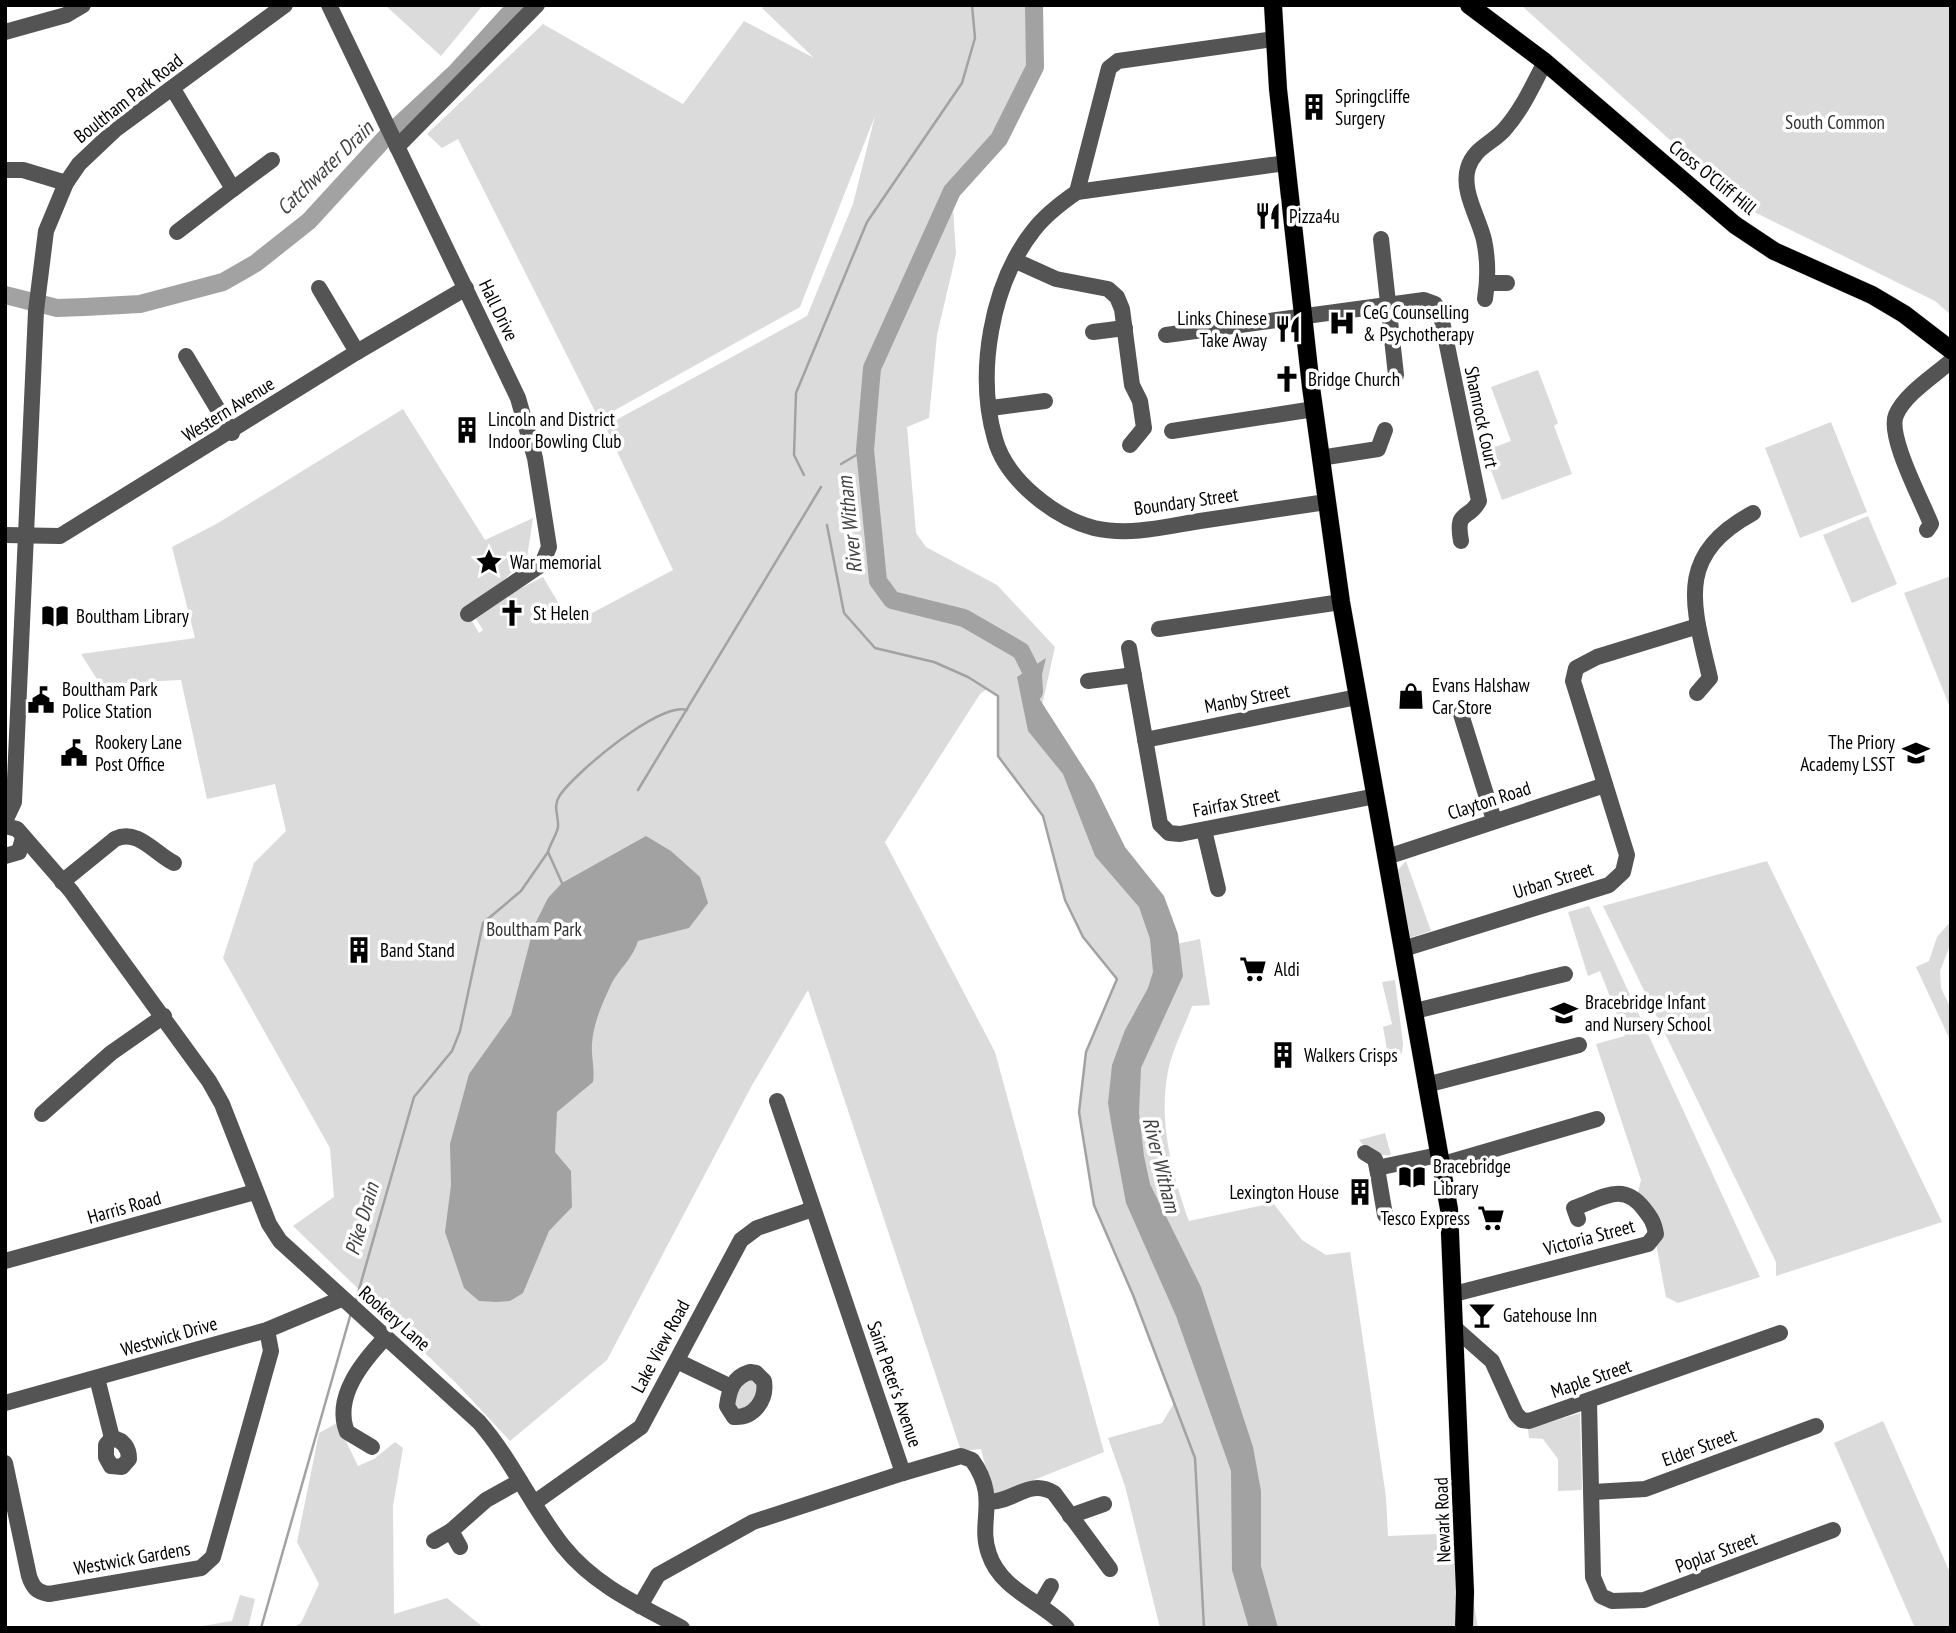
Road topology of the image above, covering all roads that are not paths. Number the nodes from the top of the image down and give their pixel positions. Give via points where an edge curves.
1 (83, 5) edge
2 (285, 5) edge
3 (329, 5) edge
4 (537, 5) edge
5 (1273, 5) edge
6 (1469, 5) edge
7 (5, 32) edge
8 (1273, 39) junction
9 (1545, 62) junction
10 (173, 89) junction
11 (393, 138) junction
12 (272, 160) dead end
13 (1286, 163) junction
14 (5, 170) edge
15 (66, 183) junction
16 (233, 189) junction
17 (1077, 192) junction
18 (177, 232) dead end
19 (1381, 239) dead end
20 (1016, 261) junction
21 (1507, 283) dead end
22 (319, 288) dead end
23 (466, 288) junction
24 (1389, 305) junction
25 (1303, 317) junction
26 (1125, 328) junction
27 (1093, 332) dead end
28 (1166, 335) dead end
29 (1951, 350) edge
30 (357, 352) junction
31 (186, 356) dead end
32 (1951, 360) edge
33 (1396, 375) dead end
34 (1045, 401) dead end
35 (990, 408) junction
36 (1314, 408) junction
37 (1144, 428) junction
38 (1385, 430) dead end
39 (232, 433) junction
40 (1130, 445) dead end
41 (1320, 458) junction
42 (1326, 502) junction
43 (1753, 513) dead end
44 (1927, 530) dead end
45 (5, 535) edge
46 (25, 536) junction
47 (1461, 541) dead end
48 (1341, 602) junction
49 (468, 614) dead end
50 (1698, 626) junction
51 (1159, 629) dead end
52 (1129, 648) dead end
53 (1134, 675) junction
54 (1088, 681) dead end
55 (1697, 693) dead end
56 (1357, 697) junction
57 (1460, 711) dead end
58 (1145, 740) junction
59 (1605, 785) junction
60 (1376, 796) junction
61 (1494, 820) junction
62 (13, 828) edge
63 (1205, 830) junction
64 (10, 856) edge
65 (39, 857) junction
66 (1387, 857) junction
67 (174, 863) dead end
68 (62, 882) junction
69 (1218, 889) dead end
70 (1403, 949) junction
71 (1565, 974) dead end
72 (1415, 1011) junction
73 (164, 1016) junction
74 (1579, 1045) dead end
75 (1426, 1085) junction
76 (776, 1101) dead end
77 (42, 1114) dead end
78 (1597, 1119) dead end
79 (1365, 1153) dead end
80 (1439, 1160) junction
81 (1377, 1168) junction
82 (255, 1192) junction
83 (813, 1209) junction
84 (1385, 1215) dead end
85 (1578, 1219) dead end
86 (5, 1261) edge
87 (1454, 1294) junction
88 (348, 1306) junction
89 (1457, 1329) junction
90 (267, 1330) junction
91 (1780, 1333) dead end
92 (386, 1336) junction
93 (677, 1361) junction
94 (96, 1378) junction
95 (731, 1387) dead end
96 (1589, 1401) junction
97 (5, 1403) edge
98 (1816, 1426) dead end
99 (113, 1438) dead end
100 (372, 1447) dead end
101 (5, 1463) edge
102 (904, 1473) junction
103 (520, 1481) junction
104 (1593, 1492) junction
105 (989, 1502) junction
106 (534, 1503) junction
107 (1104, 1504) dead end
108 (1070, 1516) junction
109 (1833, 1530) dead end
110 (451, 1531) junction
111 (434, 1541) dead end
112 (460, 1547) dead end
113 (1110, 1569) dead end
114 (1051, 1586) dead end
115 (1040, 1605) junction
116 (640, 1606) junction
117 (682, 1628) edge
118 (1067, 1628) edge
119 (1464, 1628) edge

1 - 7 street via 66,15
2 - 10 street, Boultham Park Road
3 - 11 street, Hall Drive
4 - 11 street
5 - 8 main road, Newark Road
6 - 9 main road, Cross O'Cliff Hill
8 - 13 main road, Newark Road
8 - 17 street via 1118,61 1109,68
9 - 21 street via 1522,106 1502,132 1476,151 1467,170 1467,190 1484,242 1486,291
9 - 29 main road, Cross O'Cliff Hill via 1735,225 1774,251 1872,295
10 - 15 street, Boultham Park Road via 92,150
10 - 16 street
11 - 23 street, Hall Drive
12 - 16 street
13 - 17 street
13 - 25 main road, Newark Road
14 - 15 street via 23,170
15 - 46 street, Boultham Park Road via 46,231 37,303
16 - 18 street
17 - 20 street, Boundary Street via 1032,232
19 - 24 street
20 - 26 street via 1056,279 1108,289 1118,297
20 - 35 street, Boundary Street via 999,296 989,338
22 - 30 street
23 - 30 street, Western Avenue
23 - 49 street, Hall Drive via 528,426 549,547 542,564
24 - 25 street
24 - 33 street
24 - 47 street, Shamrock Court via 1424,300 1435,304 1441,316 1479,500 1462,514 1458,524
25 - 28 street
25 - 36 main road, Newark Road
26 - 27 street
26 - 37 street via 1132,385
30 - 39 street, Western Avenue
31 - 39 street
32 - 44 street via 1901,406 1895,418 1894,434 1931,524
34 - 35 street
35 - 42 street, Boundary Street via 995,440 1017,477 1045,506 1096,528 1133,531
36 - 37 street via 1166,432
36 - 41 main road, Newark Road
37 - 40 street
38 - 41 street via 1380,455
39 - 46 street, Western Avenue via 60,536
41 - 42 main road, Newark Road
42 - 48 main road, Newark Road
43 - 50 street via 1732,524 1699,563 1693,588
45 - 46 street, Western Avenue
46 - 62 street, Boultham Park Road
48 - 51 street
48 - 56 main road, Newark Road
50 - 55 street via 1710,678
50 - 59 street, Urban Street via 1597,657 1576,668 1573,681
52 - 53 street, Fairfax Street
53 - 54 street
53 - 58 street, Fairfax Street
56 - 58 street, Manby Street
56 - 60 main road, Newark Road
57 - 61 street
58 - 63 street, Fairfax Street via 1160,824 1169,833
59 - 61 street, Clayton Road
59 - 70 street, Urban Street via 1627,855 1623,872 1609,884
60 - 63 street, Fairfax Street
60 - 66 main road, Newark Road
61 - 66 street, Clayton Road
62 - 64 street via 22,847
62 - 65 street, Rookery Lane
63 - 69 street
64 - 65 street
65 - 68 street, Rookery Lane
66 - 70 main road, Newark Road
67 - 68 street via 141,839 126,835
68 - 73 street, Rookery Lane
70 - 72 main road, Newark Road
71 - 72 street
72 - 75 main road, Newark Road
73 - 77 street via 111,1053
73 - 82 street, Rookery Lane via 222,1104
74 - 75 street
75 - 80 main road, Newark Road
76 - 83 street, Saint Peter's Avenue
78 - 80 street
79 - 81 street via 1375,1159
80 - 81 street
80 - 87 main road, Newark Road via 1449,1209
81 - 84 street
82 - 86 street, Harris Road
82 - 88 street, Rookery Lane via 280,1241
83 - 93 street, Lake View Road via 757,1228 741,1240
83 - 102 street, Saint Peter's Avenue
85 - 87 street, Victoria Street via 1574,1208 1622,1192 1634,1196 1654,1221 1656,1234 1648,1244
87 - 89 main road, Newark Road
88 - 90 street, Westwick Drive
88 - 92 street, Rookery Lane
89 - 96 street, Maple Street via 1492,1361 1522,1420
89 - 119 main road, Newark Road
90 - 94 street, Westwick Drive
90 - 101 street, Westwick Gardens via 271,1352 213,1557 201,1568 40,1592 29,1576
91 - 96 street, Maple Street
92 - 100 street via 360,1364 343,1411 347,1432
92 - 103 street, Rookery Lane via 479,1422
93 - 95 street
93 - 106 street, Lake View Road via 635,1433
94 - 97 street, Westwick Drive
94 - 99 street
96 - 104 street
98 - 104 street, Elder Street via 1645,1489
102 - 105 street via 968,1457 982,1478
102 - 116 street, Saint Peter's Avenue via 753,1522 658,1575
103 - 106 street, Rookery Lane
103 - 110 street via 486,1500
104 - 109 street, Poplar Street via 1595,1586 1601,1596 1612,1601 1644,1600
105 - 108 street via 1038,1486 1054,1493
105 - 115 street via 982,1557
106 - 116 street, Rookery Lane via 573,1558 611,1590
107 - 108 street
108 - 113 street
110 - 111 street
110 - 112 street
114 - 115 street
115 - 118 street
116 - 117 street, Rookery Lane

